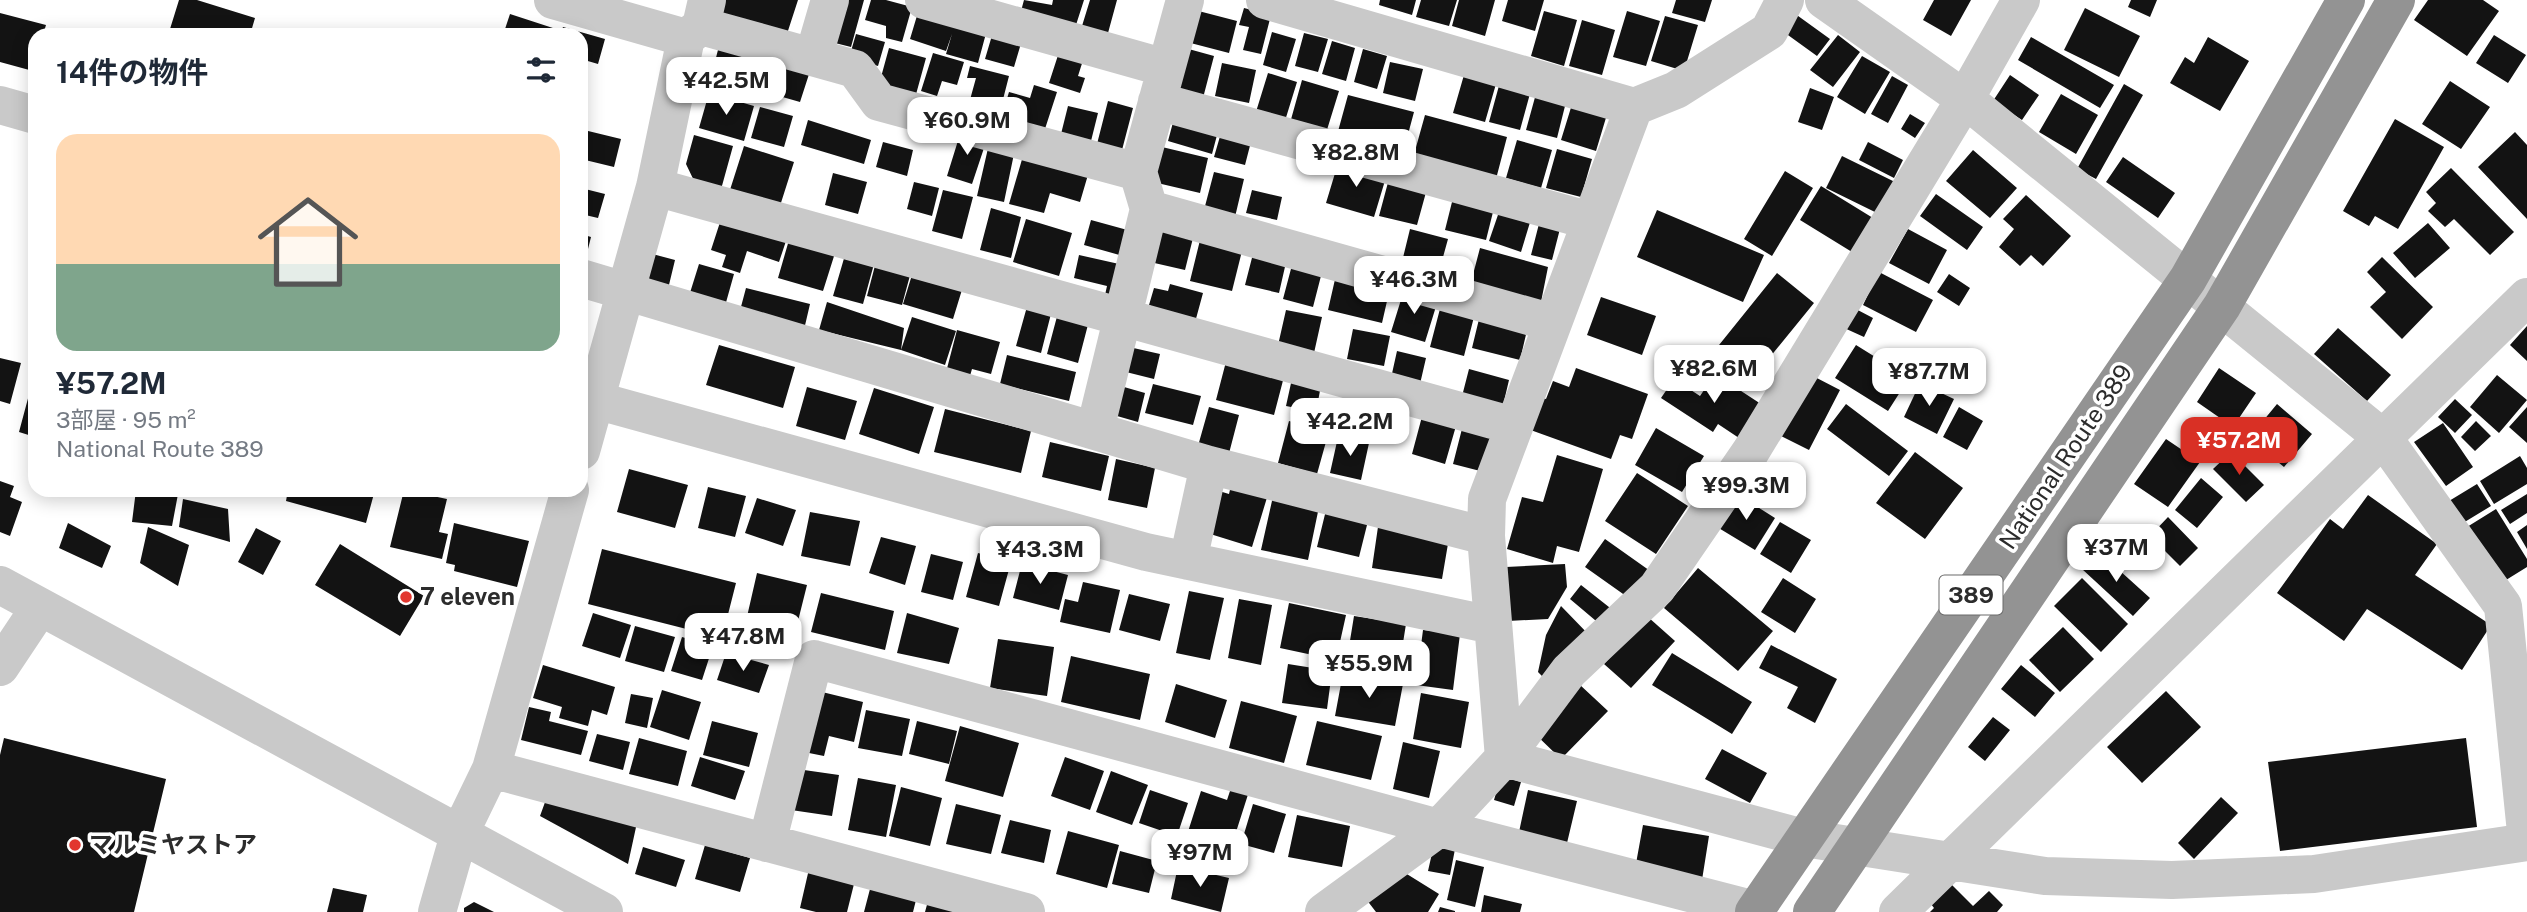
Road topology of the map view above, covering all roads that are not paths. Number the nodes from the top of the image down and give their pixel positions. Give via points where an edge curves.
1 (553, 0) edge
2 (830, 0) edge
3 (924, 0) edge
4 (1185, 0) edge
5 (1265, 0) edge
6 (1785, 0) edge
7 (1825, 0) edge
8 (2021, 0) edge
9 (2346, 0) edge
10 (2396, 0) edge
11 (698, 21) edge
12 (814, 55) junction
13 (1162, 85) junction
14 (1965, 99) junction
15 (0, 105) edge
16 (1634, 107) junction
17 (28, 113) edge
18 (1138, 172) junction
19 (655, 187) junction
20 (1149, 209) junction
21 (1591, 221) junction
22 (2188, 279) junction
23 (588, 280) edge
24 (625, 291) junction
25 (2527, 297) edge
26 (2222, 306) junction
27 (1122, 319) junction
28 (1553, 323) junction
29 (595, 400) junction
30 (588, 426) edge
31 (1514, 426) junction
32 (1095, 430) junction
33 (2384, 439) junction
34 (1209, 465) junction
35 (568, 497) edge
36 (1486, 536) junction
37 (1188, 561) junction
38 (0, 585) edge
39 (2515, 600) edge
40 (40, 607) junction
41 (1492, 625) junction
42 (0, 667) edge
43 (1504, 758) junction
44 (491, 769) junction
45 (1439, 828) junction
46 (459, 835) junction
47 (1804, 838) junction
48 (767, 843) junction
49 (1857, 847) junction
50 (1951, 862) junction
51 (1755, 911) edge
52 (437, 912) edge
53 (604, 912) edge
54 (1026, 912) edge
55 (1324, 912) edge
56 (1812, 912) edge
57 (1898, 912) edge

1 - 11 street
2 - 12 street
3 - 13 street
4 - 13 street
5 - 16 street
6 - 16 street via 1769,31 1676,90
7 - 14 street
8 - 14 street
9 - 22 highway, 389
10 - 26 highway, 389
11 - 12 street
11 - 19 street
12 - 18 street via 855,69 879,102
13 - 18 street
13 - 21 street
14 - 22 street
14 - 43 street via 1751,451 1657,589 1569,671
15 - 17 street
16 - 21 street
18 - 20 street
19 - 24 street
19 - 27 street
20 - 27 street
20 - 28 street
21 - 28 street
22 - 26 street
22 - 47 highway, National Route 389 / 389
23 - 24 street
24 - 29 street
24 - 32 street
25 - 33 street
26 - 33 street
26 - 49 highway, National Route 389 / 389
27 - 31 street
27 - 32 street
28 - 31 street
29 - 30 street
29 - 37 street
31 - 36 street via 1488,499
32 - 34 street
33 - 39 street
33 - 50 street
34 - 36 street
34 - 37 street
35 - 44 street
36 - 41 street
37 - 41 street
38 - 40 street
39 - 50 street via 2527,842 2314,874 2172,880 2045,876
40 - 42 street
40 - 46 street
41 - 43 street
43 - 45 street
43 - 47 street
44 - 46 street
44 - 48 street
45 - 48 street via 814,659
45 - 51 street
45 - 55 street
46 - 52 street
46 - 53 street
47 - 49 street
47 - 51 highway, National Route 389 / 389
48 - 54 street
49 - 50 street
49 - 56 highway, National Route 389 / 389
50 - 57 street

